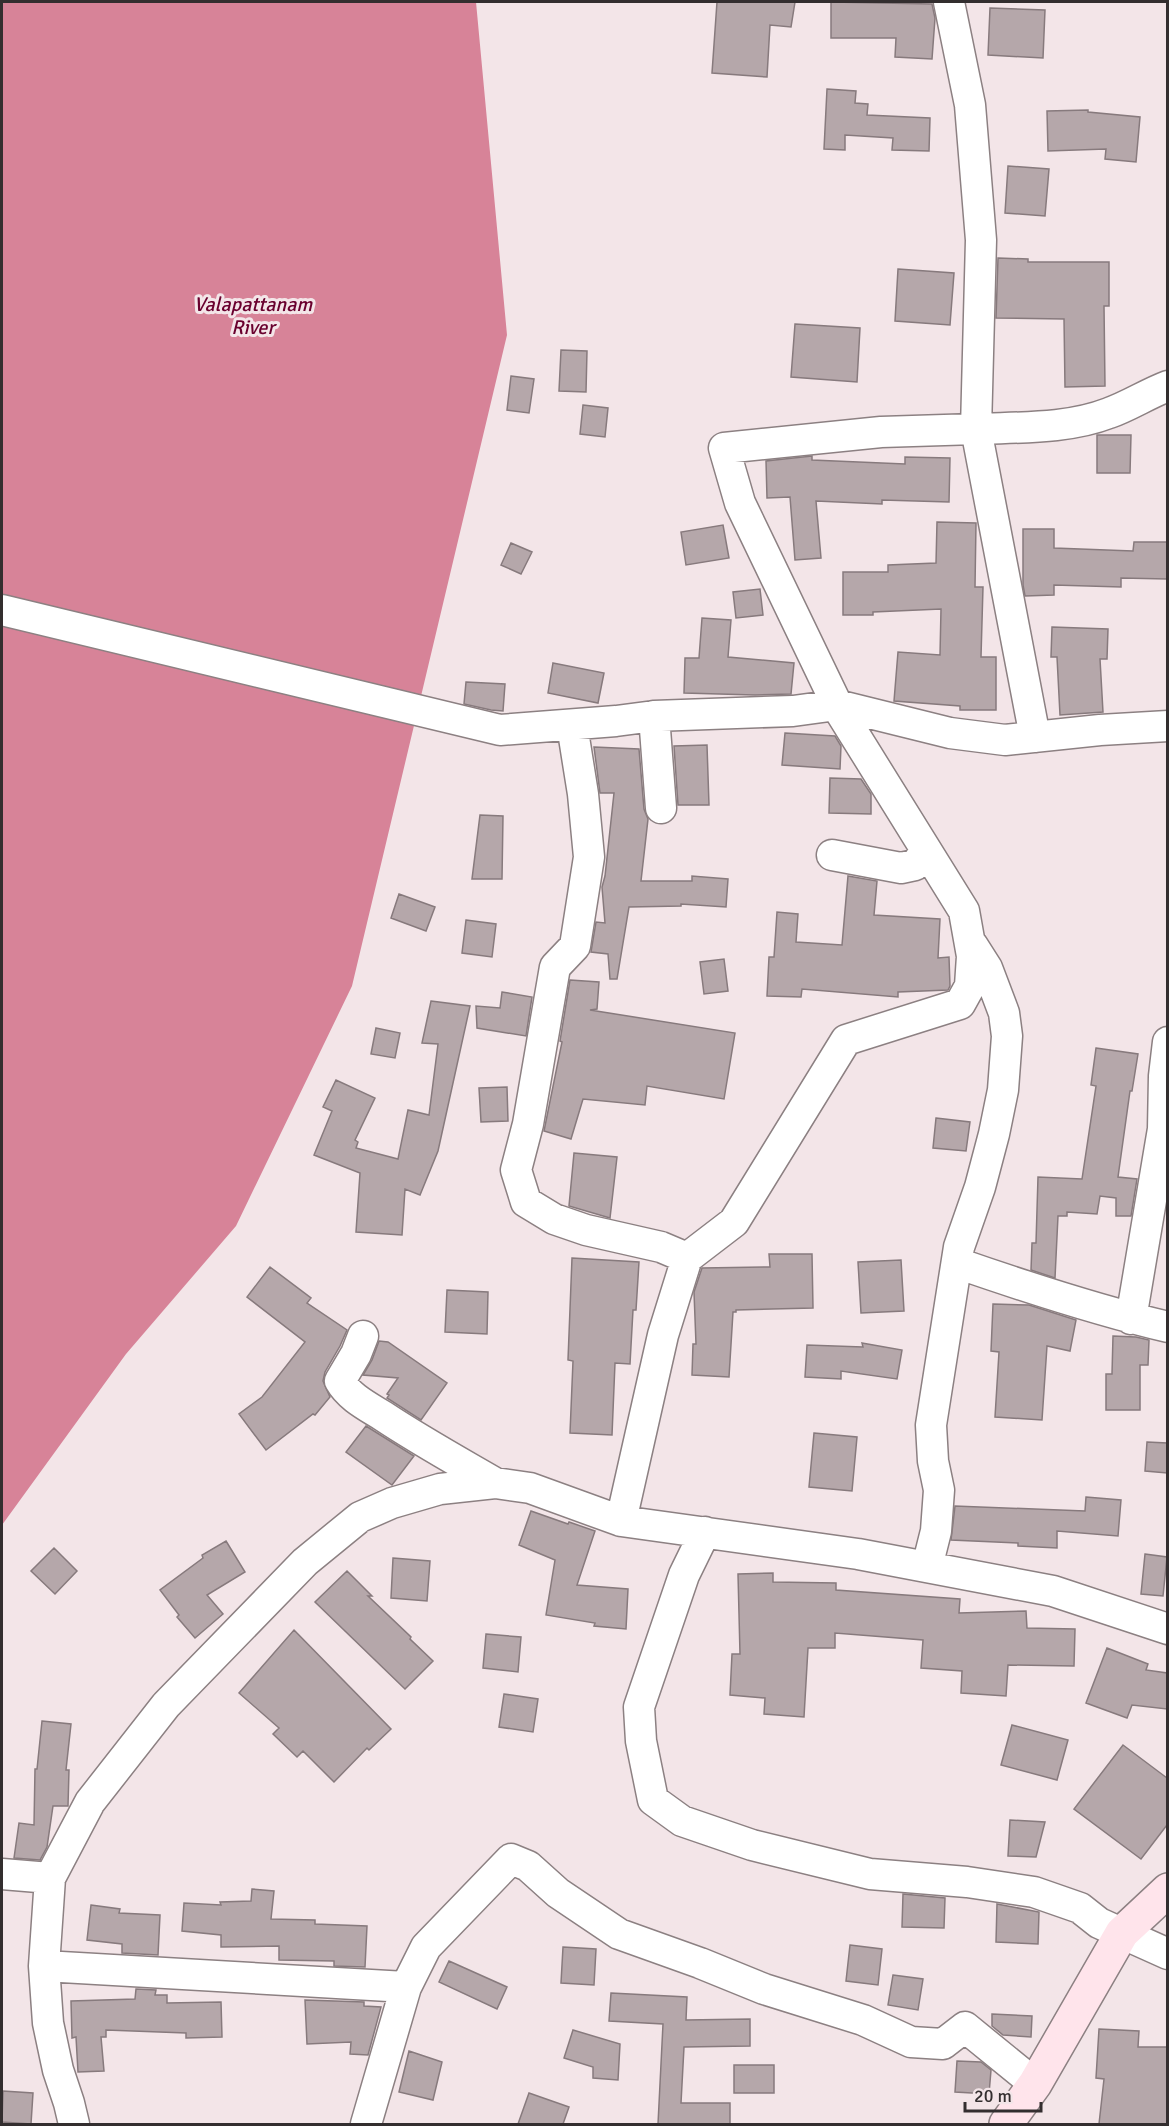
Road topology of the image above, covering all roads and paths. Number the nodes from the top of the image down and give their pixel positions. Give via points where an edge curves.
1 (949, 2) edge
2 (1167, 387) edge
3 (976, 429) junction
4 (2, 610) edge
5 (837, 705) junction
6 (654, 716) junction
7 (572, 725) junction
8 (1167, 726) edge
9 (1035, 736) junction
10 (661, 808) dead end
11 (924, 847) junction
12 (832, 855) dead end
13 (969, 940) junction
14 (1167, 1042) edge
15 (687, 1258) junction
16 (957, 1263) junction
17 (1131, 1319) junction
18 (1167, 1327) edge
19 (363, 1336) dead end
20 (495, 1483) junction
21 (621, 1521) junction
22 (705, 1532) junction
23 (927, 1567) junction
24 (1167, 1629) edge
25 (2, 1874) edge
26 (50, 1878) junction
27 (1167, 1890) edge
28 (1122, 1933) junction
29 (1167, 1954) edge
30 (44, 1966) junction
31 (406, 1987) junction
32 (1035, 2084) junction
33 (74, 2124) edge
34 (366, 2124) edge
35 (1006, 2124) edge

1 - 3 street via 970,105 981,240
2 - 3 street via 1108,413 1061,424
3 - 5 street via 881,432 724,448 740,503
3 - 9 street
4 - 7 street via 500,730
5 - 6 street via 793,711
5 - 9 street via 950,733 1005,740
5 - 11 street
6 - 7 street
6 - 10 street
7 - 15 street via 589,857 574,946 555,967 528,1124 516,1170 526,1202 554,1219 661,1246
8 - 9 street
11 - 12 street via 915,866 901,868
11 - 13 street via 964,911
13 - 15 street via 970,986 960,1004 846,1040 734,1222
13 - 16 street via 996,991 1007,1036 1003,1090 994,1134
14 - 17 street via 1162,1129
15 - 21 street via 663,1335
16 - 17 street
16 - 23 street via 931,1425 939,1490 936,1531
17 - 18 street
19 - 20 street via 340,1381 344,1389 412,1435
20 - 21 street via 530,1488
20 - 26 street via 440,1489 392,1503 360,1518 305,1562 159,1714 90,1802
21 - 22 street
22 - 23 street
22 - 28 street via 684,1575 639,1707 641,1741 653,1800 682,1821 752,1845 870,1874 1034,1892 1080,1908 1099,1923
23 - 24 street via 1053,1591
25 - 26 street
26 - 30 street
27 - 28 main road
28 - 29 street
28 - 32 main road
30 - 31 street
30 - 33 street via 48,2023
31 - 32 street via 426,1947 511,1859 528,1866 558,1893 619,1934 764,1989 863,2020 911,2042 943,2044 965,2027
31 - 34 street
32 - 35 main road

